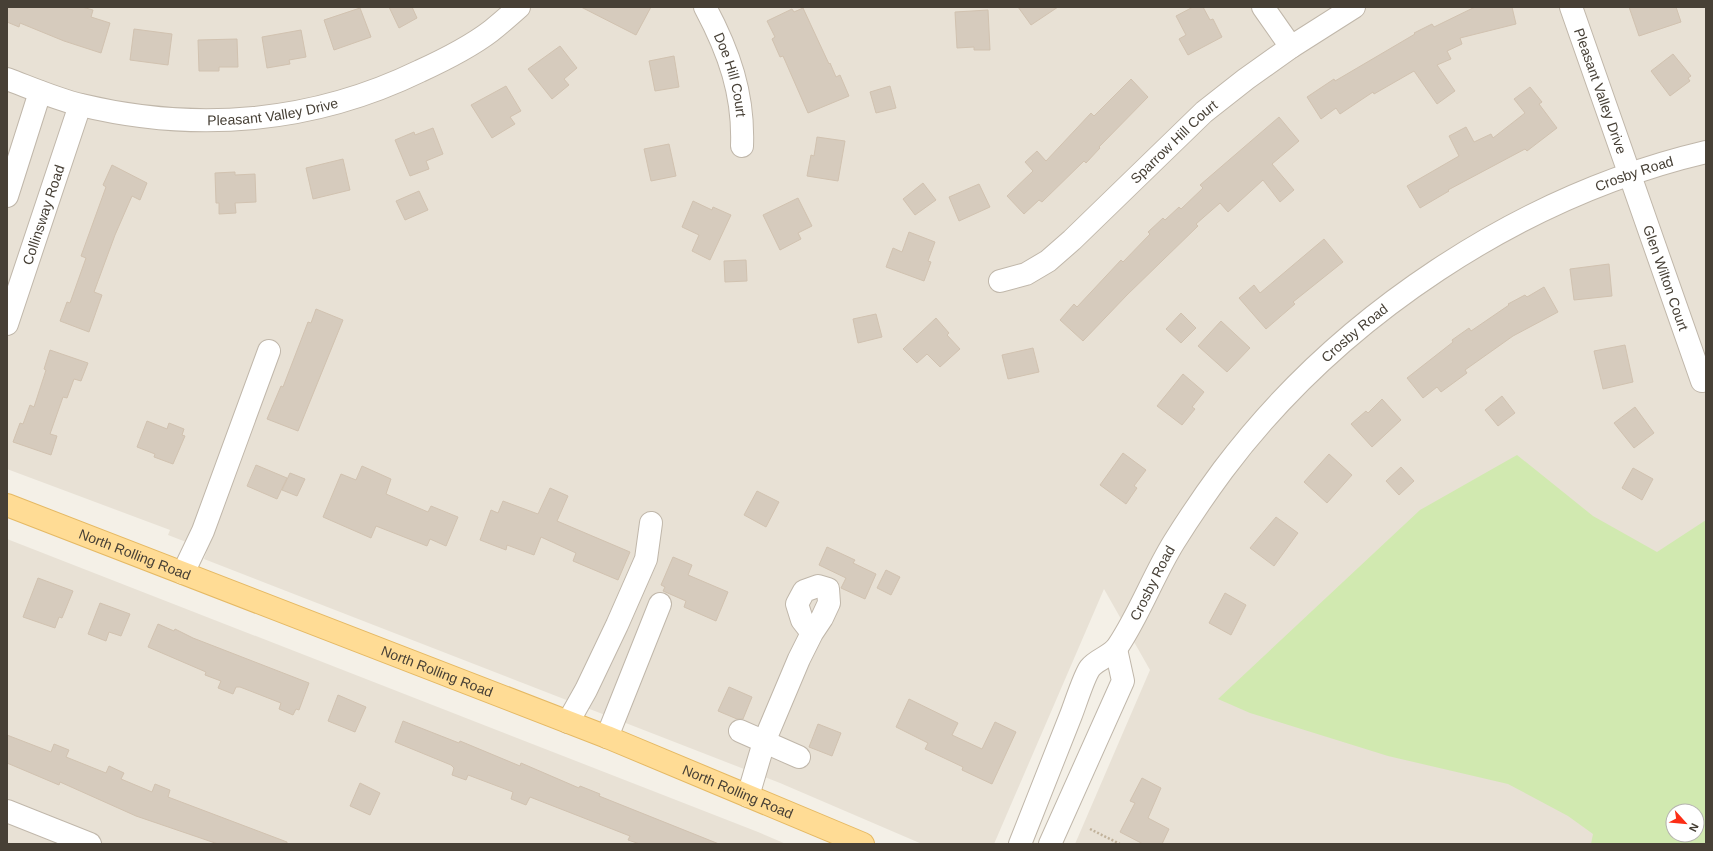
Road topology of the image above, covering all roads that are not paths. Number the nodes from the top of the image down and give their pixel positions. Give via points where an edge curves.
1 (519, 7) edge
2 (705, 7) edge
3 (1263, 7) edge
4 (1354, 7) edge
5 (1571, 7) edge
6 (1291, 48) junction
7 (7, 79) edge
8 (40, 92) junction
9 (80, 105) junction
10 (742, 146) dead end
11 (1706, 152) edge
12 (1628, 175) junction
13 (7, 196) edge
14 (1000, 281) dead end
15 (7, 324) edge
16 (269, 351) dead end
17 (1702, 381) dead end
18 (7, 505) edge
19 (651, 523) dead end
20 (183, 573) junction
21 (634, 585) junction
22 (660, 604) dead end
23 (812, 633) dead end
24 (645, 642) junction
25 (1116, 649) junction
26 (568, 722) junction
27 (740, 731) dead end
28 (607, 736) junction
29 (764, 742) junction
30 (799, 757) dead end
31 (748, 796) junction
32 (7, 811) edge
33 (59, 838) edge
34 (90, 844) edge
35 (863, 844) edge
36 (1020, 844) edge
37 (1050, 844) edge

1 - 9 street, Pleasant Valley Drive via 490,32 445,60 387,86 338,103 301,112 238,119 185,121 127,115
2 - 10 street, Doe Hill Court via 737,85 743,120
3 - 6 street
4 - 6 street, Sparrow Hill Court
5 - 12 street, Pleasant Valley Drive
6 - 14 street, Sparrow Hill Court via 1204,112 1048,261 1026,274
7 - 8 street, Pleasant Valley Drive
8 - 9 street, Pleasant Valley Drive
8 - 13 street
9 - 15 street, Collinsway Road
11 - 12 street, Crosby Road
12 - 17 street, Glen Wilton Court
12 - 25 street, Crosby Road via 1568,198 1509,227 1446,264 1386,307 1321,362 1266,419 1224,470 1174,542
16 - 20 street via 203,531
18 - 20 main road, North Rolling Road
19 - 21 street via 646,559
20 - 26 main road, North Rolling Road
21 - 24 street
21 - 26 street via 589,684
22 - 24 street
23 - 29 street
24 - 28 street
25 - 36 street, Crosby Road via 1090,667
25 - 37 street via 1123,681
26 - 28 main road, North Rolling Road
27 - 29 street
28 - 31 main road, North Rolling Road
29 - 30 street
29 - 31 street
31 - 35 main road, North Rolling Road
32 - 33 street
33 - 34 street

